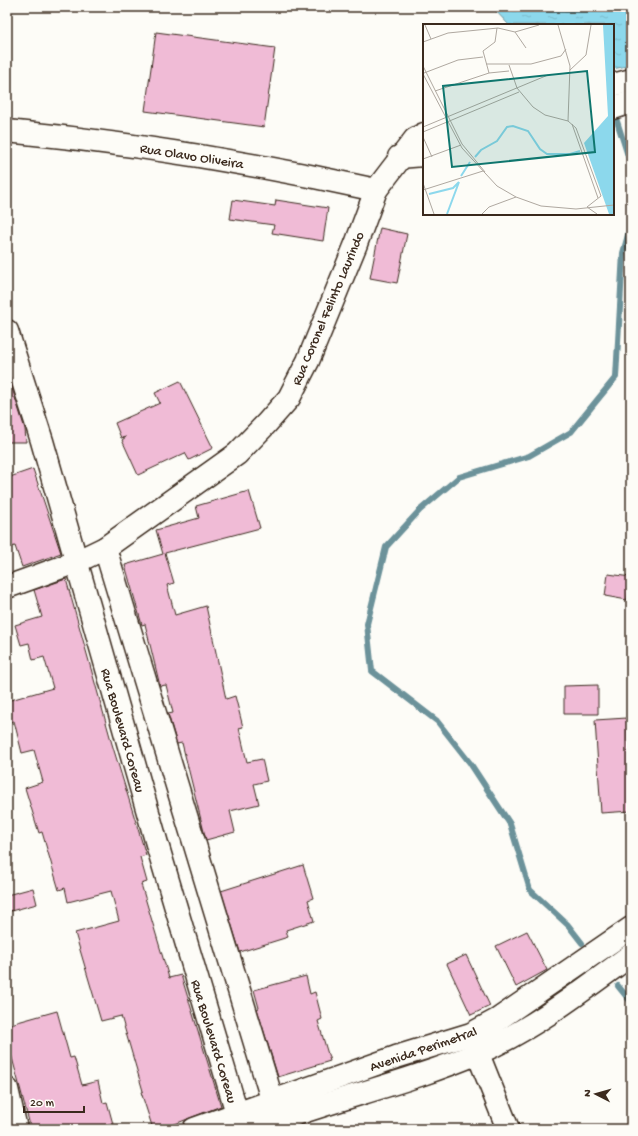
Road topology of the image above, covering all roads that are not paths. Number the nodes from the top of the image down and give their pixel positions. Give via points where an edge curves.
1 (7, 131) edge
2 (423, 135) edge
3 (423, 155) edge
4 (399, 157) junction
5 (376, 190) junction
6 (7, 331) edge
7 (105, 548) junction
8 (76, 562) junction
9 (7, 587) edge
10 (631, 928) edge
11 (631, 955) edge
12 (474, 1044) junction
13 (7, 1089) edge
14 (276, 1117) edge
15 (240, 1121) edge
16 (16, 1129) edge
17 (194, 1129) edge
18 (255, 1129) edge
19 (508, 1129) edge

1 - 5 street, Rua Olavo Oliveira via 96,140 216,158 282,169
2 - 4 street via 415,139
3 - 4 street
4 - 5 street, Rua Coronel Felinto Laurindo
5 - 7 street, Rua Coronel Felinto Laurindo via 308,361 289,398 237,454
6 - 8 street, Rua Boulevard Coreau via 42,441
7 - 8 street, Rua Coronel Felinto Laurindo
7 - 14 street
8 - 9 street, Rua Coronel Felinto Laurindo
8 - 15 street, Rua Boulevard Coreau
10 - 12 street, Avenida Perimetral via 496,1020
11 - 12 street, Avenida Perimetral via 544,1016
12 - 14 street, Avenida Perimetral via 353,1097
12 - 19 street
13 - 16 street
14 - 15 street, Avenida Perimetral
14 - 18 street, Avenida Perimetral
15 - 17 street, Avenida Perimetral

